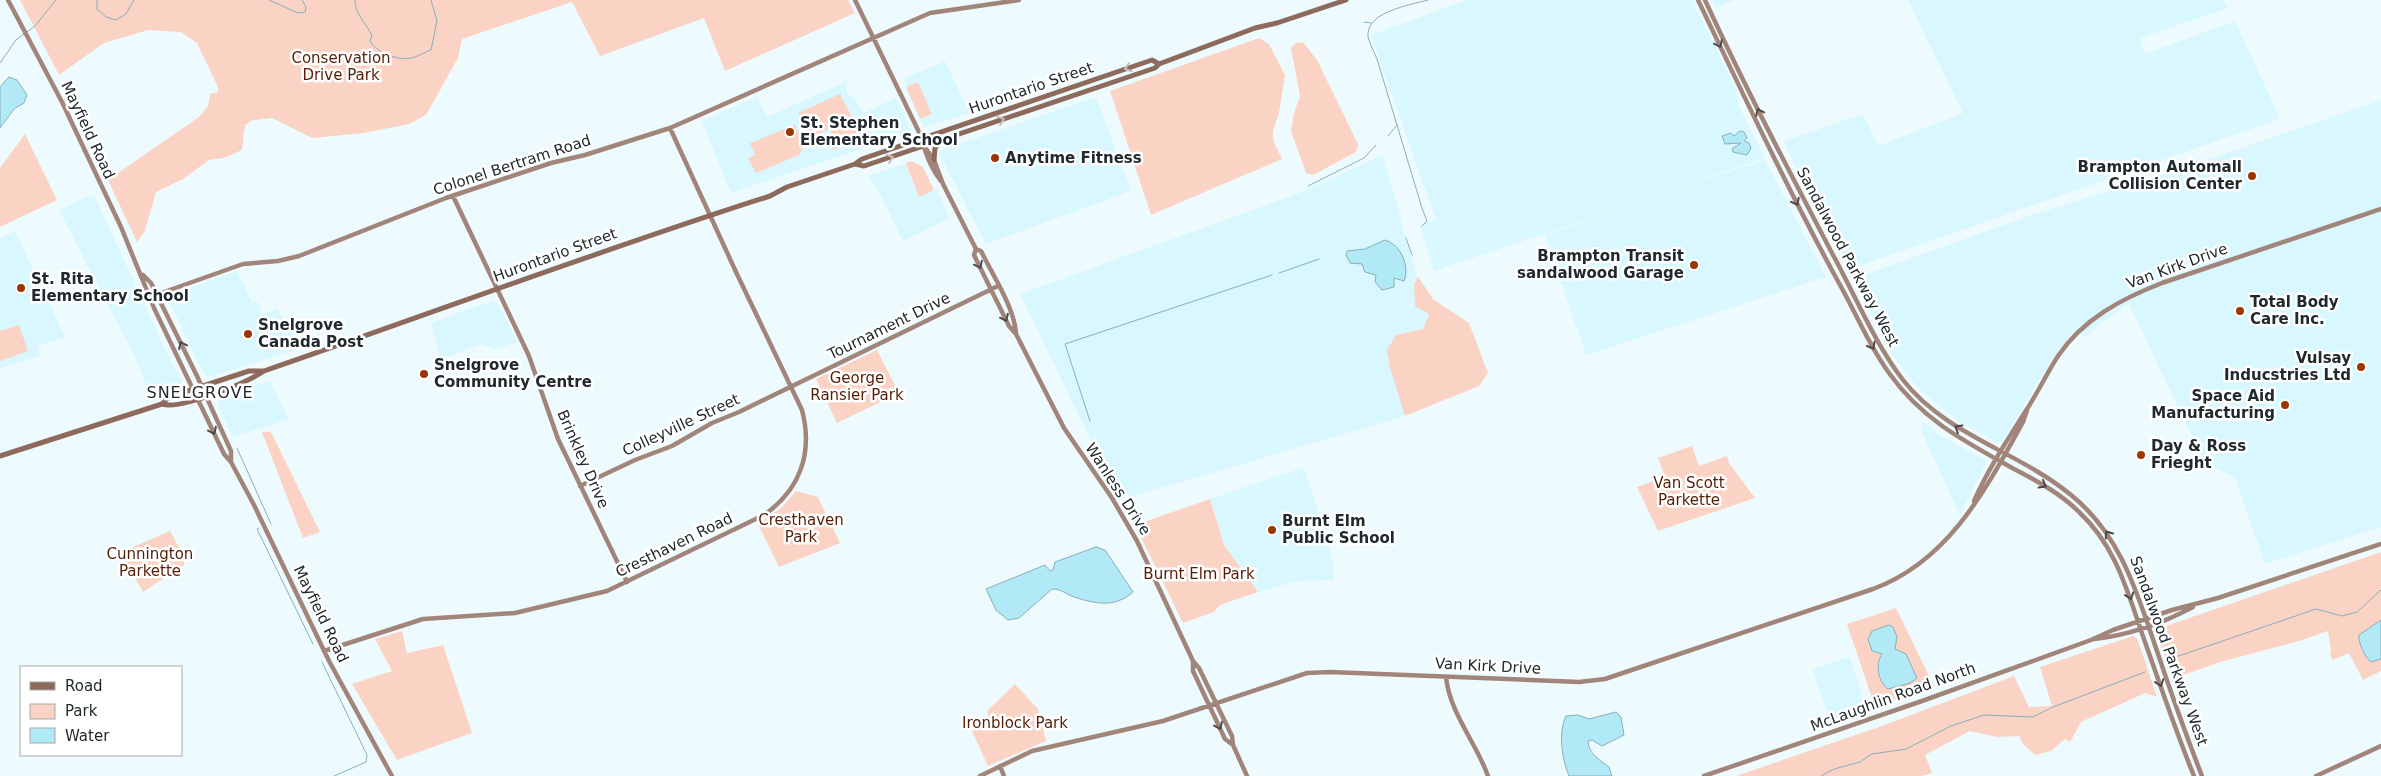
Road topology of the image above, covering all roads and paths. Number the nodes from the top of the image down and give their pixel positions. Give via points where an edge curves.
1 (8, 0) edge
2 (856, 0) edge
3 (1019, 0) edge
4 (1346, 0) edge
5 (1698, 0) edge
6 (1705, 0) edge
7 (874, 39) junction
8 (1159, 64) junction
9 (670, 128) junction
10 (955, 136) junction
11 (921, 138) junction
12 (924, 146) junction
13 (934, 160) junction
14 (855, 164) junction
15 (943, 184) junction
16 (453, 196) junction
17 (2381, 209) edge
18 (710, 215) junction
19 (976, 249) junction
20 (141, 273) junction
21 (998, 286) junction
22 (497, 289) junction
23 (991, 290) junction
24 (157, 294) junction
25 (150, 297) junction
26 (1016, 334) junction
27 (264, 371) junction
28 (202, 386) junction
29 (791, 387) junction
30 (193, 389) junction
31 (206, 396) junction
32 (197, 398) junction
33 (162, 404) junction
34 (2002, 453) junction
35 (0, 456) edge
36 (1998, 460) junction
37 (231, 462) junction
38 (580, 486) junction
39 (2381, 544) edge
40 (627, 582) junction
41 (2199, 604) junction
42 (2146, 619) junction
43 (2138, 621) junction
44 (2148, 626) junction
45 (2140, 628) junction
46 (2091, 640) junction
47 (324, 651) junction
48 (1193, 661) junction
49 (1446, 677) junction
50 (1216, 702) junction
51 (1209, 705) junction
52 (1233, 745) junction
53 (2381, 746) edge
54 (1000, 766) junction
55 (392, 776) edge
56 (980, 776) edge
57 (1004, 776) edge
58 (1248, 776) edge
59 (1488, 776) edge
60 (1704, 776) edge
61 (2194, 776) edge
62 (2202, 776) edge
63 (2316, 776) edge

1 - 20 main road, Mayfield Road
2 - 7 main road
3 - 7 main road, Colonel Bertram Road via 930,13
4 - 8 main road, Hurontario Street via 1255,28
5 -> 36 main road, Sandalwood Parkway West via 1773,159 1863,331 1888,372 1929,418
34 -> 6 main road, Sandalwood Parkway West via 1953,426 1930,409 1888,357 1871,331 1784,164
7 - 9 main road, Colonel Bertram Road
7 - 11 main road
10 -> 8 main road, Hurontario Street
8 -> 11 main road, Hurontario Street via 1152,60
9 - 16 main road, Colonel Bertram Road
9 - 18 main road, Cresthaven Road
10 - 12 main road, Hurontario Street
10 - 13 main road via 937,145
11 - 12 main road
11 - 14 main road, Hurontario Street
12 - 13 main road, Wanless Drive
14 -> 12 main road, Hurontario Street via 864,166
12 - 15 main road, Wanless Drive via 934,173
13 - 15 main road, Wanless Drive
14 - 18 main road, Hurontario Street
15 - 19 main road, Wanless Drive
16 - 22 main road, Brinkley Drive
16 - 24 main road, Colonel Bertram Road via 299,256 243,264
17 - 34 main road, Van Kirk Drive via 2123,298 2090,321 2069,342
18 - 22 main road, Hurontario Street
18 - 29 main road, Cresthaven Road
19 - 21 main road, Wanless Drive via 981,251
19 -> 23 main road, Wanless Drive via 974,255
20 - 24 main road, Mayfield Road
20 - 25 main road, Mayfield Road
21 - 23 main road, Tournament Drive
21 - 26 main road, Wanless Drive via 1015,322
22 - 27 main road, Hurontario Street
22 - 38 main road, Brinkley Drive via 529,356 558,439
23 -> 26 main road, Wanless Drive
23 - 29 main road, Tournament Drive
24 - 25 main road, Colonel Bertram Road
28 -> 24 main road, Mayfield Road
25 - 30 main road, Mayfield Road
26 - 48 main road, Wanless Drive via 1064,428 1137,541
27 - 28 main road, Hurontario Street via 249,370
27 - 31 main road, Hurontario Street via 250,380
28 - 30 main road, Hurontario Street
28 - 31 main road, Mayfield Road
29 - 38 main road, Colleyville Street via 712,423 672,446 645,455
29 - 40 main road, Cresthaven Road via 806,424 806,447 798,478 782,500 752,522
30 - 32 main road, Mayfield Road
30 - 33 main road, Hurontario Street via 169,397
31 - 32 main road, Hurontario Street
31 - 37 main road, Mayfield Road via 231,450
32 - 33 main road, Hurontario Street via 171,407
32 -> 37 main road, Mayfield Road
33 - 35 main road, Hurontario Street
34 - 36 main road, Van Kirk Drive
42 -> 34 main road, Sandalwood Parkway West via 2123,557 2092,514 2060,486
36 -> 43 main road, Sandalwood Parkway West via 2056,492 2091,523 2118,565
36 - 49 main road, Van Kirk Drive via 1969,512 1950,537 1906,574 1886,584 1605,679 1579,682
37 - 47 main road, Mayfield Road
38 - 40 main road, Brinkley Drive
39 - 41 main road, McLaughlin Road North
40 - 47 main road, Cresthaven Road via 596,594 515,613 418,620
41 - 42 main road, McLaughlin Road North
41 - 44 main road, McLaughlin Road North
42 - 43 main road, McLaughlin Road North
42 - 44 main road, Sandalwood Parkway West
43 - 45 main road, Sandalwood Parkway West
43 - 46 main road, McLaughlin Road North
44 - 45 main road, McLaughlin Road North
44 - 62 main road, Sandalwood Parkway West
45 - 46 main road, McLaughlin Road North via 2114,637
45 -> 61 main road, Sandalwood Parkway West
46 - 60 main road, McLaughlin Road North
47 - 55 main road, Mayfield Road
48 - 50 main road, Wanless Drive via 1200,668
48 - 51 main road, Wanless Drive via 1193,672
49 - 50 main road, Van Kirk Drive via 1313,672
49 - 59 main road via 1453,706 1481,755
50 - 51 main road, Van Kirk Drive
50 - 52 main road, Wanless Drive
51 -> 52 main road, Wanless Drive via 1225,739
51 - 54 main road, Van Kirk Drive via 1162,721 1037,750
52 - 58 main road, Wanless Drive
53 - 63 main road
54 - 56 main road, Van Kirk Drive
54 - 57 main road

